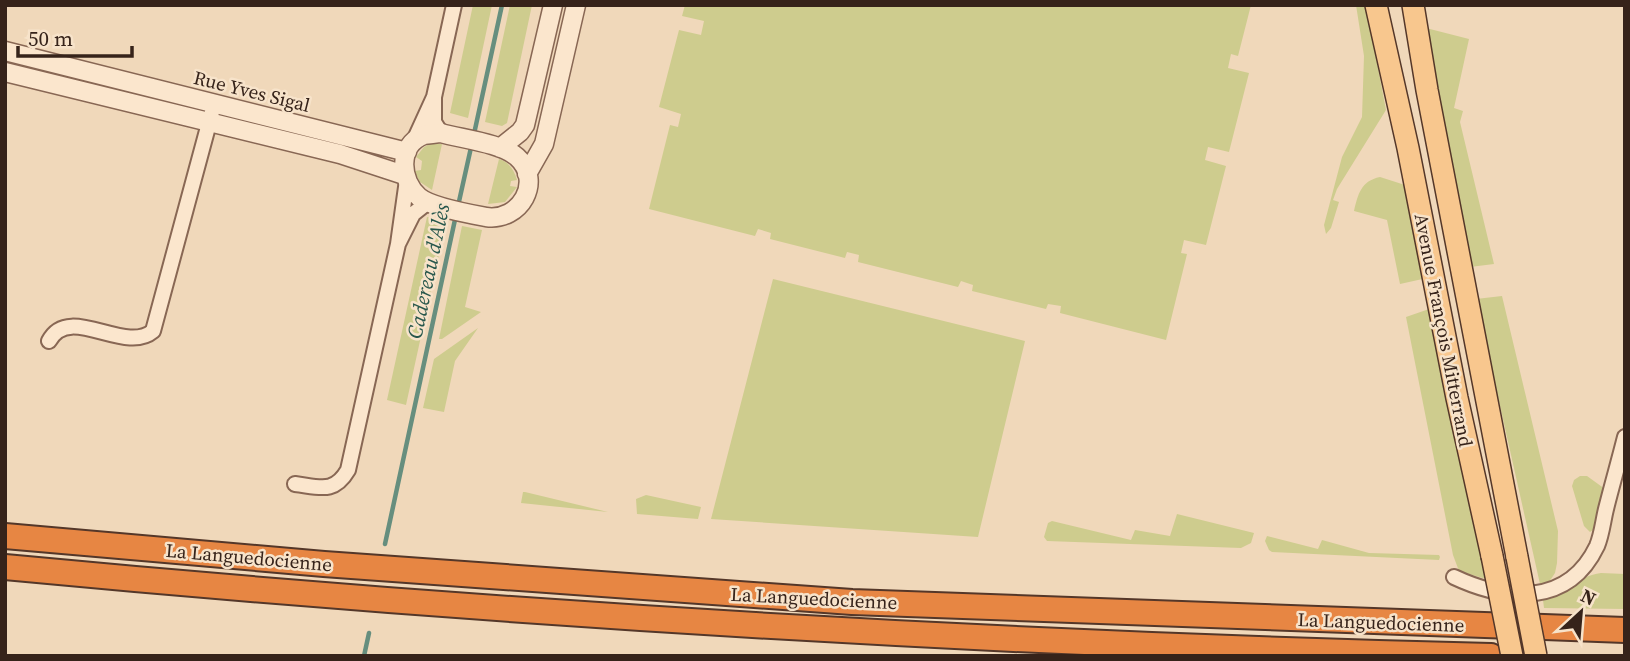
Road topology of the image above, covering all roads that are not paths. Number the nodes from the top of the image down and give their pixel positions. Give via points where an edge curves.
1 (454, 5) edge
2 (553, 5) edge
3 (576, 5) edge
4 (1376, 5) edge
5 (1413, 5) edge
6 (5, 51) edge
7 (5, 72) edge
8 (434, 97) junction
9 (214, 103) junction
10 (209, 122) junction
11 (440, 133) junction
12 (410, 148) junction
13 (500, 148) junction
14 (527, 174) junction
15 (406, 177) junction
16 (428, 202) junction
17 (398, 244) junction
18 (49, 341) dead end
19 (1625, 437) edge
20 (296, 484) dead end
21 (5, 536) edge
22 (5, 567) edge
23 (1454, 577) dead end
24 (1625, 630) edge
25 (1491, 656) edge
26 (1512, 656) edge
27 (1536, 656) edge

1 - 8 street
2 - 13 street via 525,125
3 - 14 street via 544,144
4 - 26 main road, Avenue François Mitterrand, bridge
5 - 27 main road, Avenue François Mitterrand, bridge
6 - 9 street, Rue Yves Sigal
7 - 10 street, Rue Yves Sigal
8 - 11 street via 434,122
8 - 12 street
9 - 10 street
9 - 12 street, Rue Yves Sigal
10 - 15 street, Rue Yves Sigal via 340,154
10 - 18 street via 153,331 137,338 63,327
11 - 12 street via 423,136
11 - 13 street
12 - 15 street via 403,164
13 - 14 street via 516,156
14 - 16 street via 526,196 520,207 508,214 488,217
15 - 16 street, Rue Yves Sigal via 418,197
15 - 17 street
16 - 17 street via 413,214
17 - 20 street via 348,470 340,482 326,488
19 - 23 street via 1598,542 1575,574 1553,590 1529,595 1484,589
21 - 24 highway, La Languedocienne via 852,602
22 - 25 highway, La Languedocienne via 319,596 757,625

